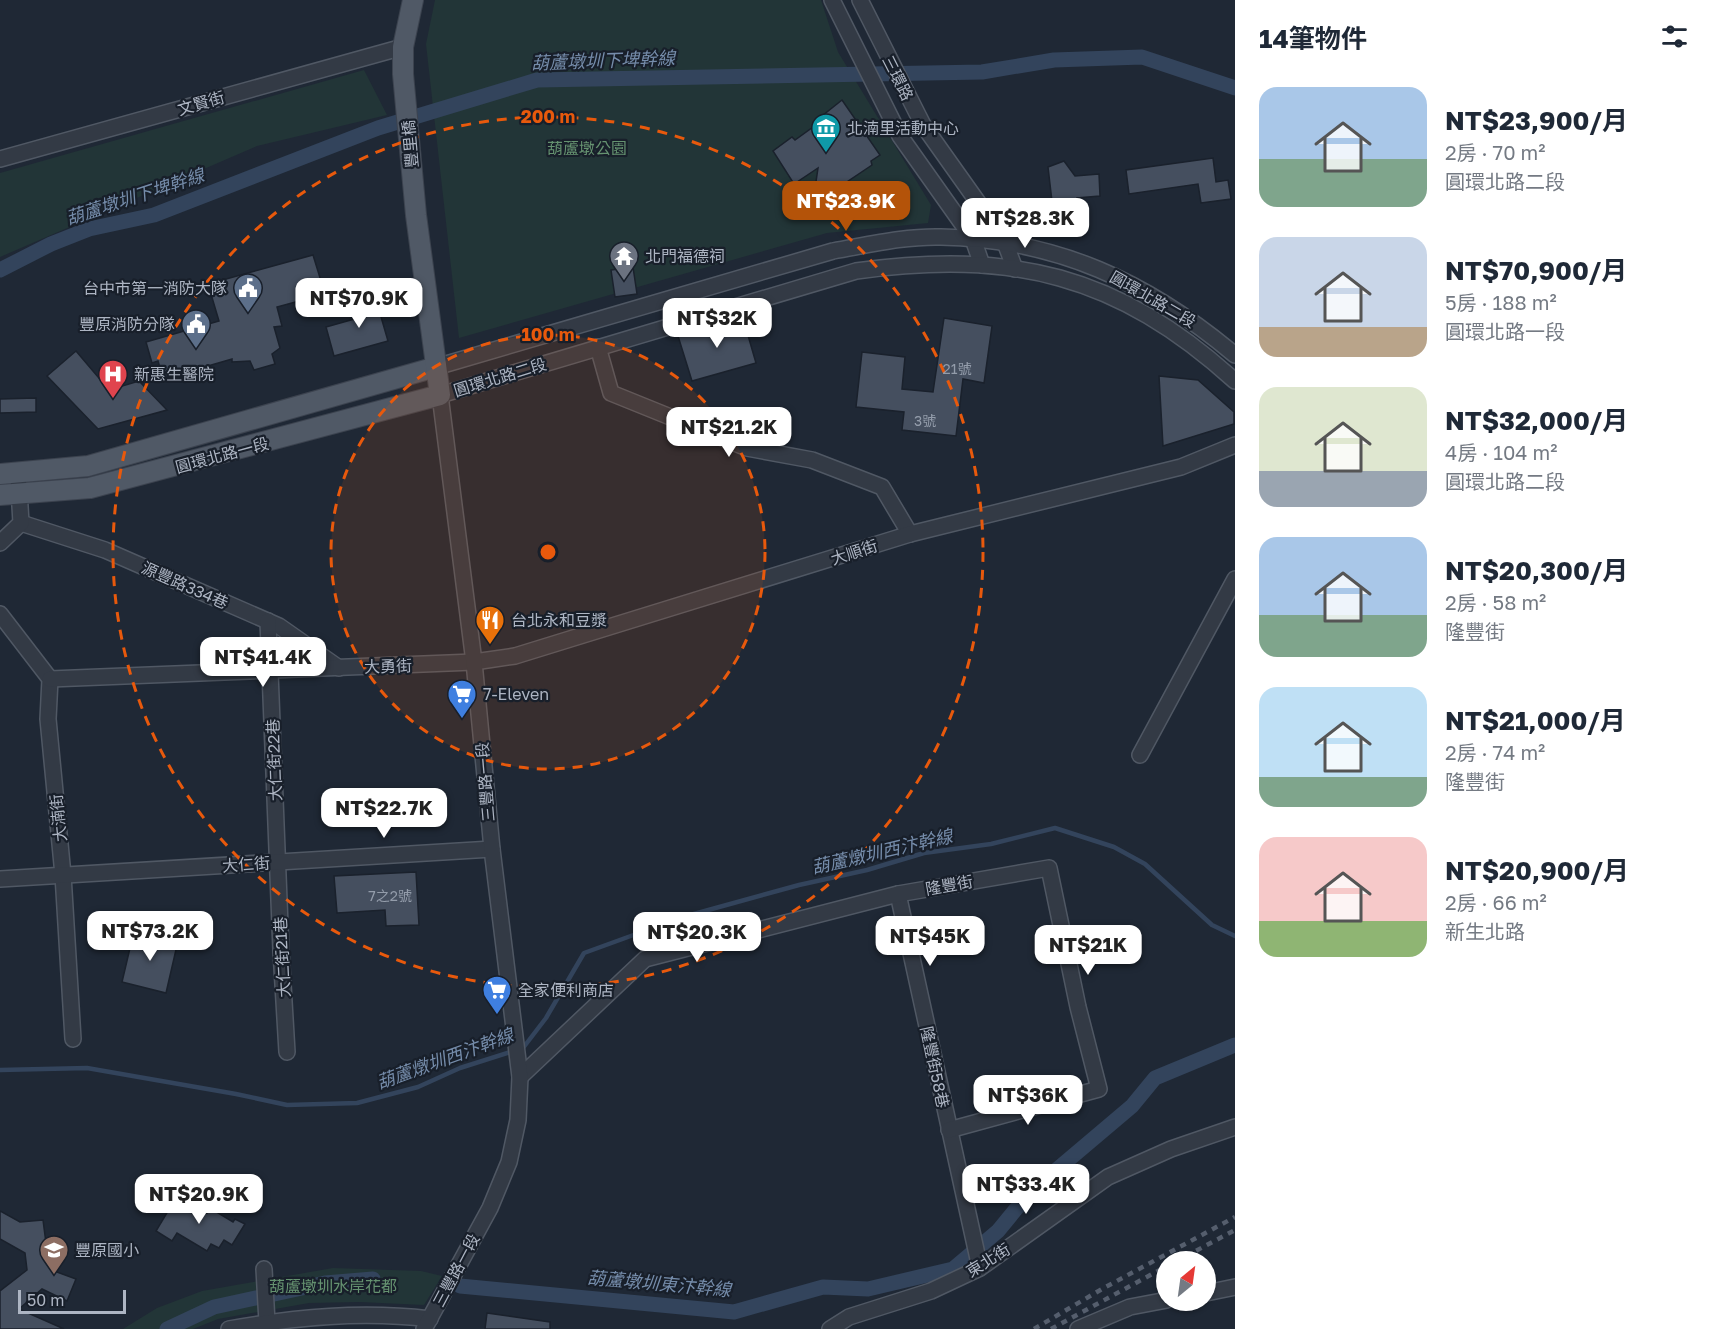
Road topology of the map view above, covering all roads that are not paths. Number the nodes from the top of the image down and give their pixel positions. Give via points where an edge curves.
1 (413, 0) edge
2 (832, 0) edge
3 (860, 0) edge
4 (403, 47) junction
5 (0, 159) edge
6 (416, 215) joint
7 (973, 239) junction
8 (1004, 240) junction
9 (982, 265) junction
10 (1015, 269) junction
11 (598, 347) junction
12 (1235, 355) edge
13 (436, 367) junction
14 (1235, 381) edge
15 (440, 395) junction
16 (1235, 445) edge
17 (9, 473) edge
18 (20, 494) junction
19 (0, 495) edge
20 (21, 523) junction
21 (910, 534) junction
22 (0, 543) edge
23 (1235, 579) edge
24 (0, 614) edge
25 (268, 621) junction
26 (474, 662) junction
27 (339, 668) junction
28 (270, 671) junction
29 (50, 679) junction
30 (1140, 755) dead end
31 (492, 849) junction
32 (278, 862) junction
33 (63, 875) junction
34 (0, 879) edge
35 (898, 894) junction
36 (73, 1039) dead end
37 (287, 1052) dead end
38 (520, 1077) junction
39 (1235, 1127) edge
40 (949, 1130) junction
41 (979, 1263) junction
42 (264, 1272) dead end
43 (1235, 1287) edge
44 (1216, 1291) edge
45 (1156, 1302) edge
46 (267, 1319) junction
47 (427, 1324) edge
48 (229, 1329) edge
49 (830, 1329) edge
50 (1078, 1329) edge

1 - 4 main road
2 - 7 street, 三環路 via 900,136
3 - 8 street, 三環路 via 923,125
4 - 5 street, 文賢街
4 - 6 main road, 豐里橋
6 - 13 main road, 三豐路一段
7 - 8 street, 圓環北路二段
7 - 9 street, 三環路
7 - 13 street, 圓環北路二段 via 901,240 833,251
8 - 10 street, 三環路
8 - 12 street, 圓環北路二段 via 1068,257 1126,280 1174,307
9 - 10 street, 圓環北路二段
9 - 11 street, 圓環北路二段 via 911,264 856,271
10 - 14 street, 圓環北路二段 via 1089,287 1142,311 1185,338
11 - 15 street, 圓環北路二段
11 - 21 street via 611,393 747,448 813,460 882,488
13 - 15 main road, 三豐路一段
13 - 17 main road, 圓環北路一段 via 88,466
15 - 18 main road, 圓環北路一段 via 90,488
15 - 26 street, 三豐路一段
16 - 21 street, 大順街 via 1181,467
17 - 18 street
18 - 19 main road, 圓環北路一段
18 - 20 street
20 - 22 street
20 - 25 street, 源豐路334巷 via 105,550
21 - 26 street, 大順街 via 611,629 515,656
23 - 30 street
24 - 29 street
25 - 27 street, 源豐路334巷
25 - 28 street, 大仁街22巷
26 - 27 street, 大勇街
26 - 31 street, 三豐路一段
27 - 28 street, 大勇街
28 - 29 street, 大勇街
28 - 32 street, 大仁街22巷
29 - 33 street, 大湳街 via 48,719
31 - 32 street, 大仁街
31 - 38 street, 三豐路一段
32 - 33 street, 大仁街
32 - 37 street, 大仁街21巷
33 - 34 street, 大仁街
33 - 36 street, 大湳街
35 - 38 street, 隆豐街 via 645,959
35 - 40 street, 隆豐街58巷
35 - 40 street, 隆豐街 via 1050,868 1099,1089
38 - 47 street, 三豐路一段 via 518,1120 509,1162
39 - 41 street, 東北街 via 1108,1177
40 - 41 street, 隆豐街58巷
41 - 49 street, 東北街 via 931,1291 849,1317
42 - 46 street
43 - 44 street
45 - 50 street via 1130,1307
46 - 47 street via 348,1314
46 - 48 street

